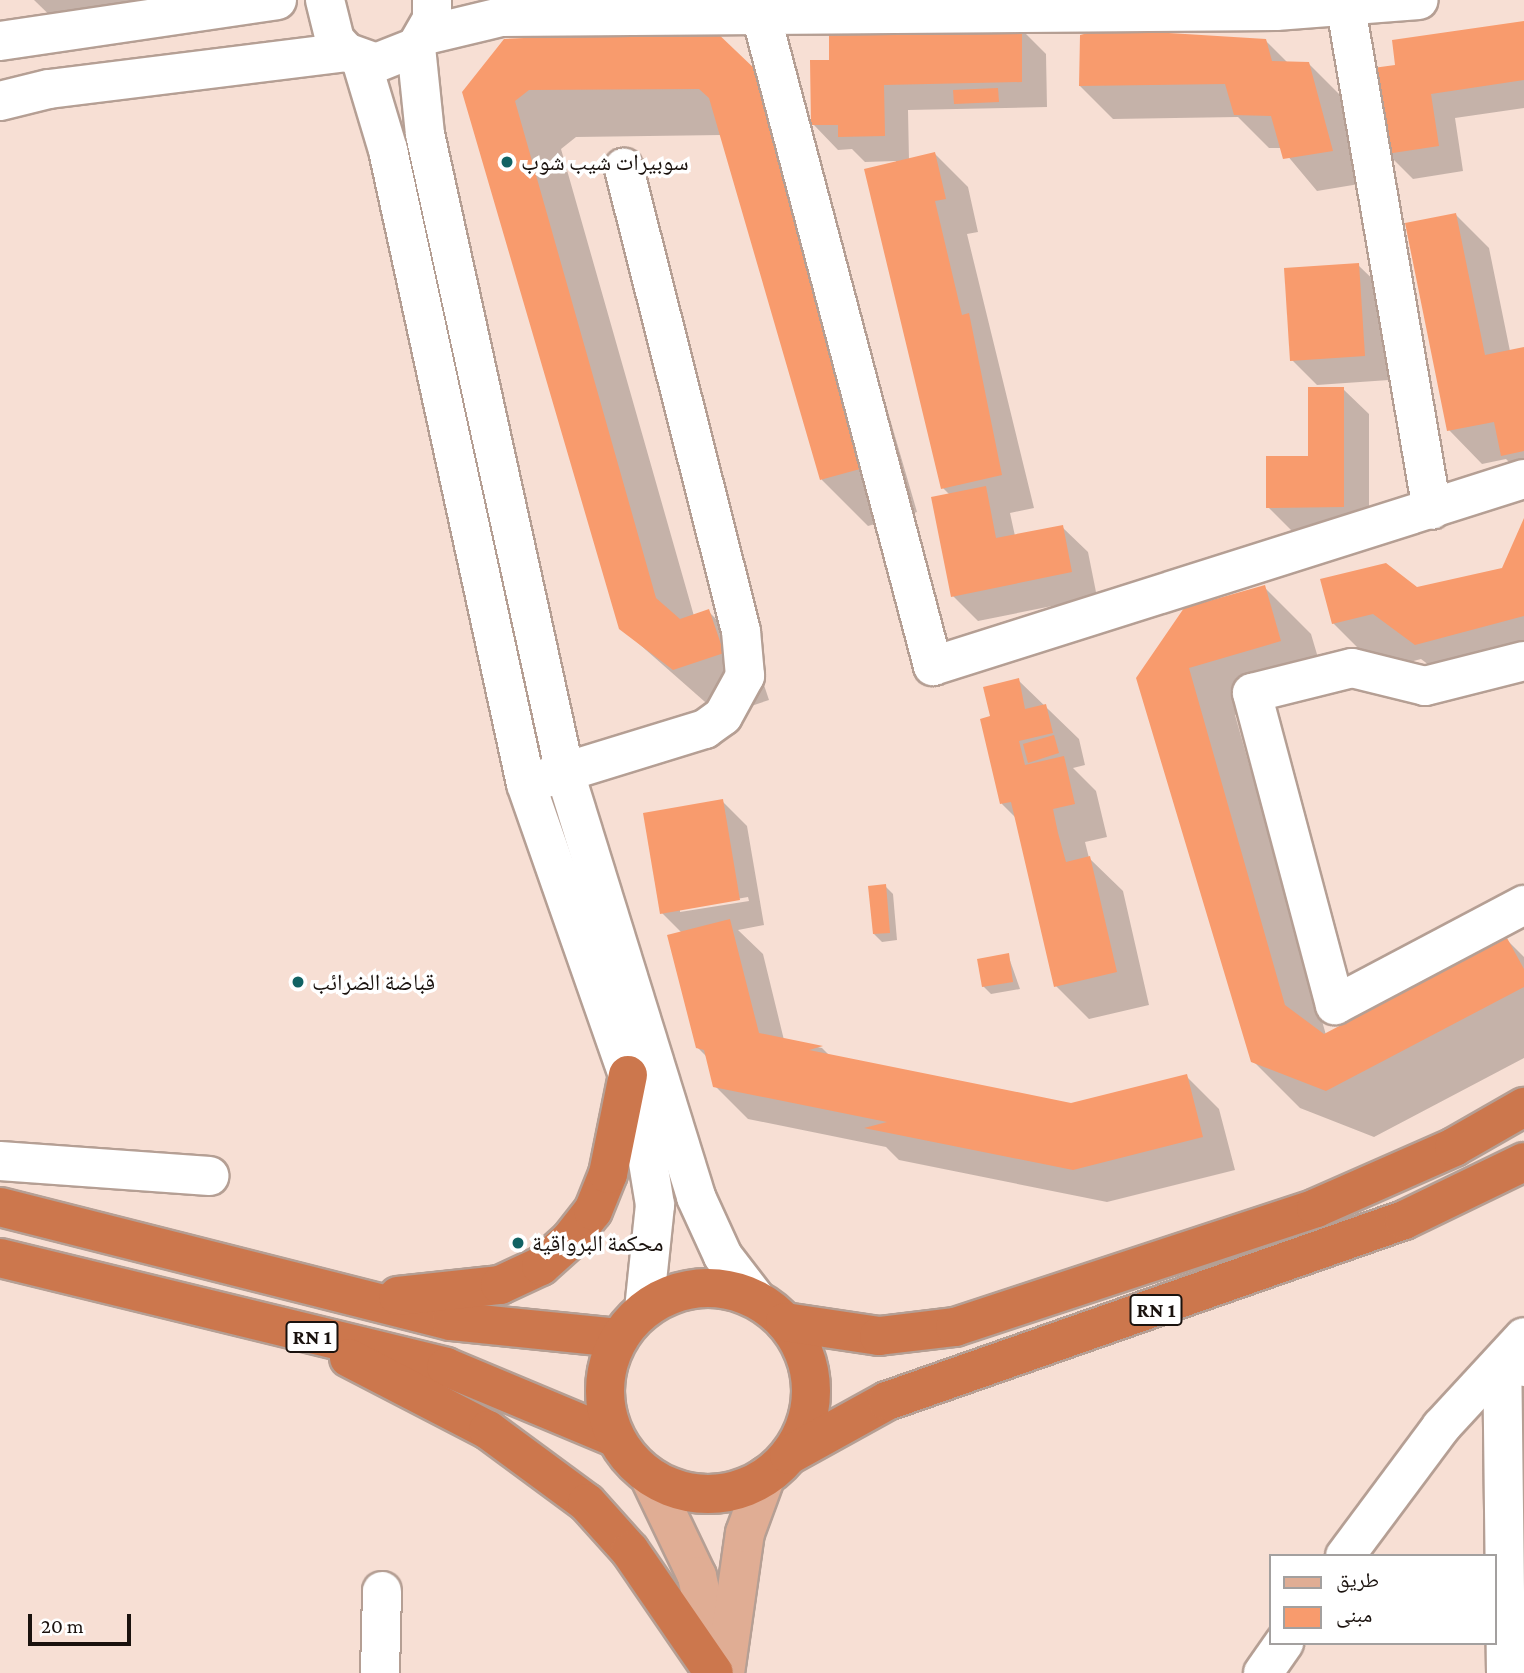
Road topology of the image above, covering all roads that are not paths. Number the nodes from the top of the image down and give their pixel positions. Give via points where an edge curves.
1 (277, 0) edge
2 (325, 0) edge
3 (1419, 0) edge
4 (757, 8) edge
5 (1346, 8) junction
6 (425, 27) edge
7 (0, 41) edge
8 (353, 56) junction
9 (0, 101) edge
10 (624, 168) dead end
11 (1524, 479) edge
12 (1432, 510) junction
13 (1524, 661) edge
14 (565, 773) junction
15 (526, 783) junction
16 (1524, 905) edge
17 (628, 1075) junction
18 (1524, 1107) edge
19 (0, 1161) edge
20 (1524, 1161) edge
21 (209, 1175) dead end
22 (0, 1207) edge
23 (0, 1258) edge
24 (345, 1298) junction
25 (644, 1309) junction
26 (771, 1310) junction
27 (314, 1338) junction
28 (619, 1338) junction
29 (1517, 1356) edge
30 (616, 1438) junction
31 (778, 1466) junction
32 (649, 1476) junction
33 (1346, 1554) edge
34 (382, 1591) dead end
35 (1283, 1645) edge
36 (380, 1673) edge
37 (716, 1673) edge
38 (725, 1673) edge
39 (1263, 1673) edge
40 (1506, 1673) edge

1 - 7 street
2 - 8 street via 327,25
3 - 5 street
4 - 5 street
4 - 6 street via 501,17
4 - 12 street via 933,666
5 - 12 street
6 - 8 street via 391,61
6 - 14 street via 425,134
8 - 9 street via 49,89
8 - 15 street via 388,150
10 - 14 street via 741,631 744,676 723,716 705,729
11 - 12 street
13 - 16 street via 1425,685 1353,668 1252,693 1335,1005
14 - 15 street
14 - 26 street via 696,1197 723,1256
15 - 17 street
17 - 24 highway, RN 1 via 608,1174 593,1210 541,1266 500,1285 440,1295
17 - 25 street via 655,1205
18 - 26 highway, RN 1 via 1454,1147 1316,1208 981,1320 879,1336
19 - 21 street
20 - 31 highway, RN 1 via 1404,1220 887,1401
22 - 24 highway, RN 1
23 - 27 highway, RN 1
24 - 28 highway, RN 1 via 520,1332
25 - 26 highway, RN 1 via 692,1290 718,1287
25 - 28 highway, RN 1
26 - 31 highway via 804,1352 811,1388 806,1423
27 - 30 highway, RN 1 via 446,1367
27 - 37 highway via 538,1461 630,1551
28 - 30 highway, RN 1 via 604,1387
29 - 33 street via 1441,1427
29 - 40 street
30 - 32 highway, RN 1
31 - 32 highway, RN 1 via 707,1494
31 - 38 main road via 745,1533
32 - 37 main road via 697,1576
34 - 36 street
35 - 39 street

